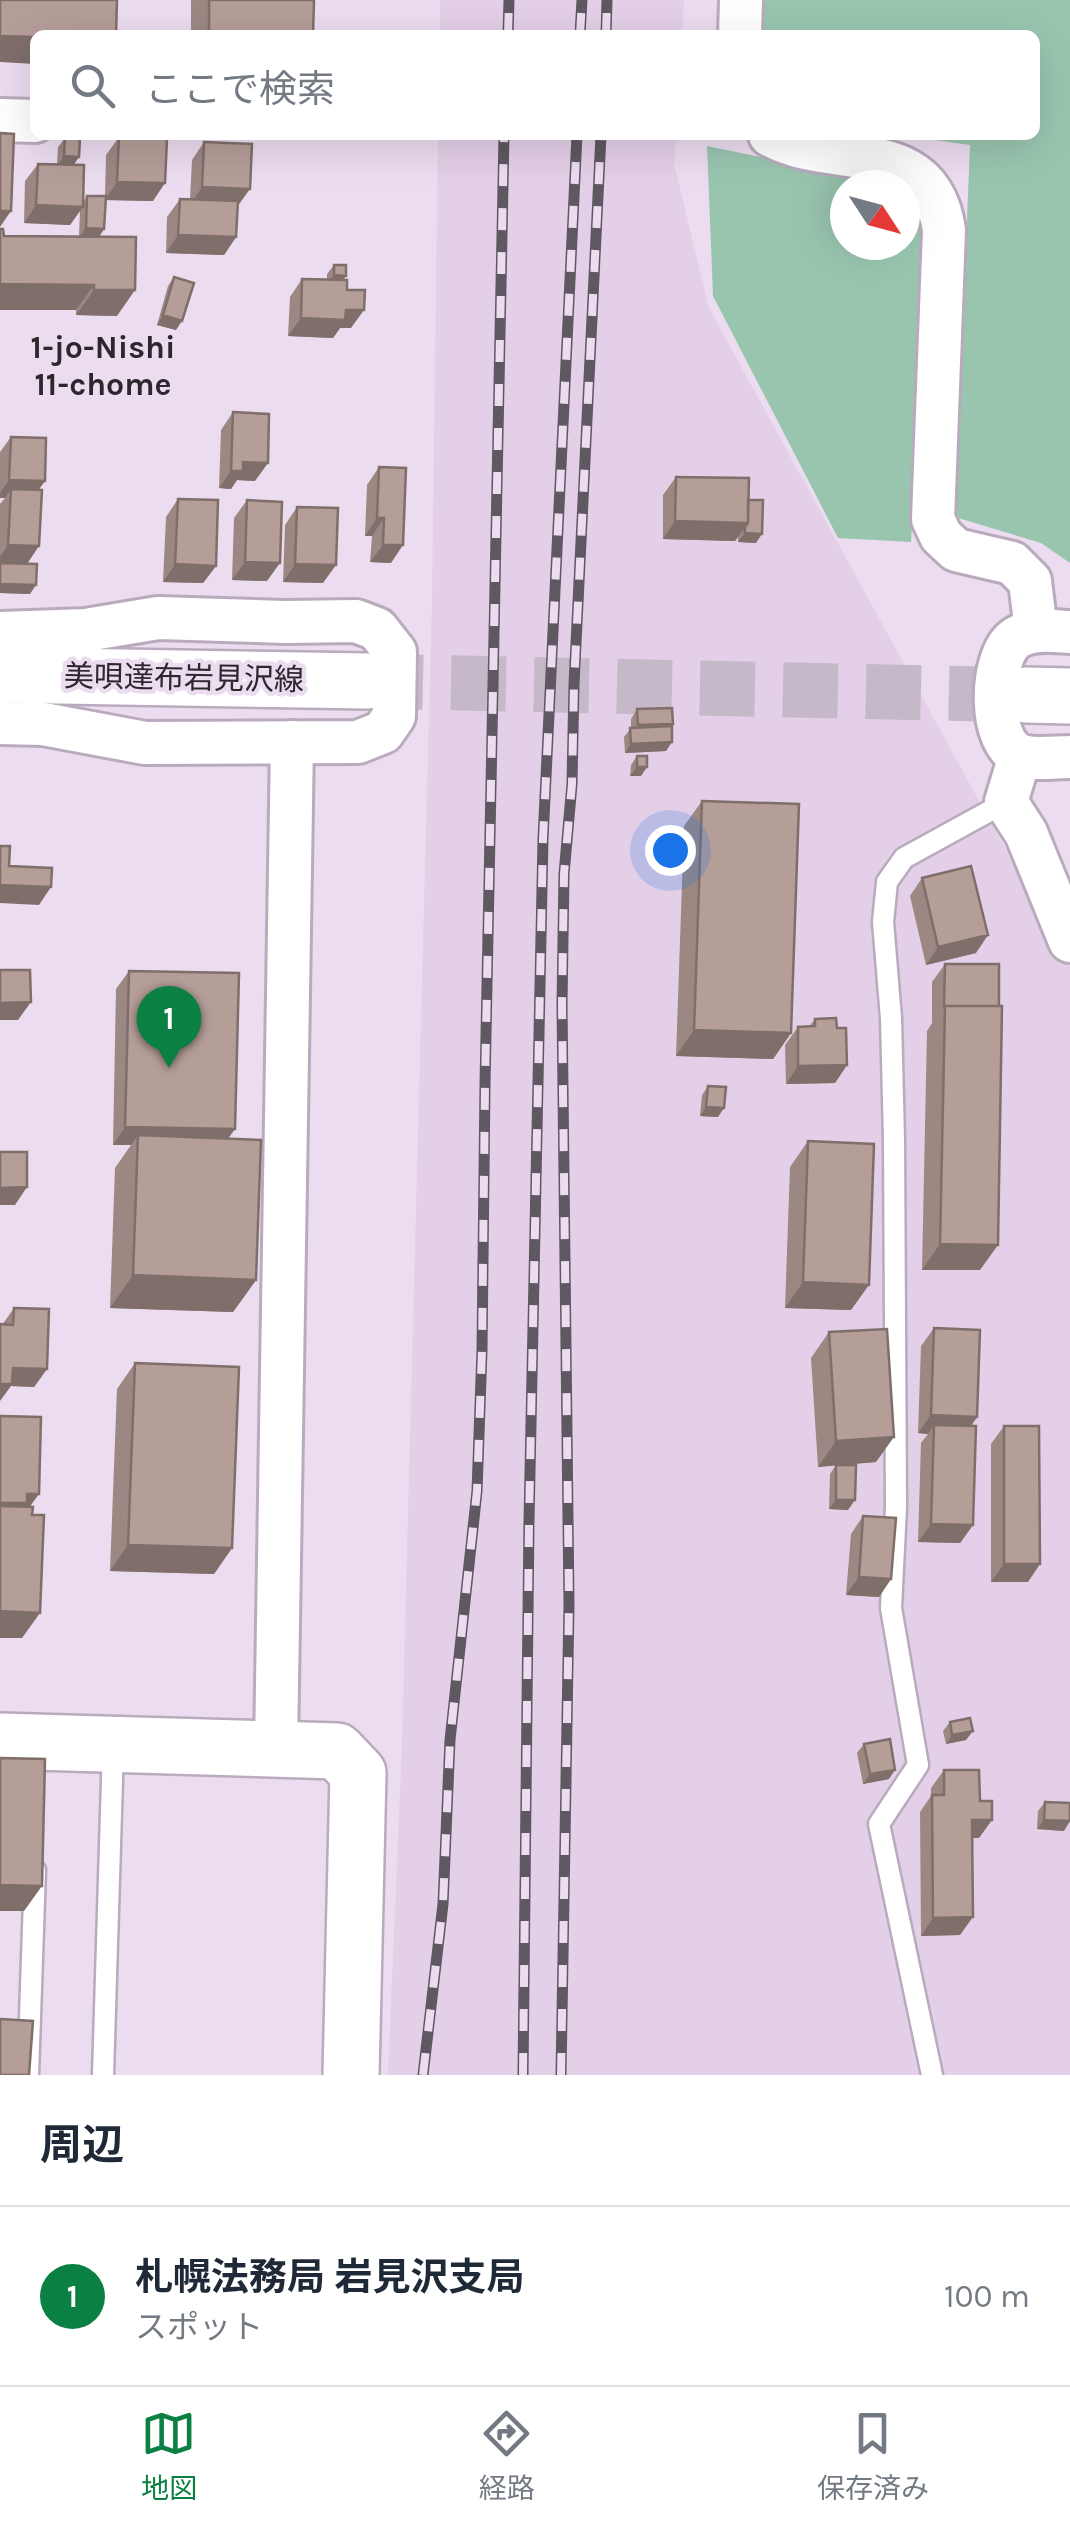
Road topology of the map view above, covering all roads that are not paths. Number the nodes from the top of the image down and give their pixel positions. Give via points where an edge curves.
1 (740, 0) edge
2 (740, 30) edge
3 (0, 120) edge
4 (30, 121) edge
5 (782, 140) edge
6 (1053, 631) edge
7 (0, 633) edge
8 (0, 675) edge
9 (368, 681) tunnel mouth
10 (0, 723) edge
11 (292, 742) junction
12 (1020, 756) junction
13 (1070, 757) edge
14 (1006, 802) junction
15 (1070, 942) edge
16 (113, 1744) junction
17 (276, 1748) junction
18 (26, 1750) edge
19 (36, 1844) edge
20 (28, 2075) edge
21 (103, 2075) edge
22 (351, 2075) edge
23 (932, 2075) edge

1 - 2 street
3 - 4 street
5 - 6 street via 916,173 941,208 934,519 956,550 1012,563 1030,581
6 - 12 street via 1016,638 1002,653 996,724
7 - 11 street via 86,630 158,618 356,622 377,629 395,652 394,716 383,732 358,742
8 - 9 street, 美唄達布岩見沢線
10 - 11 street via 145,743
11 - 17 street
12 - 13 street
12 - 14 street
14 - 15 street via 1026,832
14 - 23 lane via 904,858 887,882 883,922 894,1140 892,1608 918,1765 878,1824
16 - 17 street
16 - 18 street
16 - 21 lane
17 - 22 street via 337,1751 358,1772
19 - 20 lane

